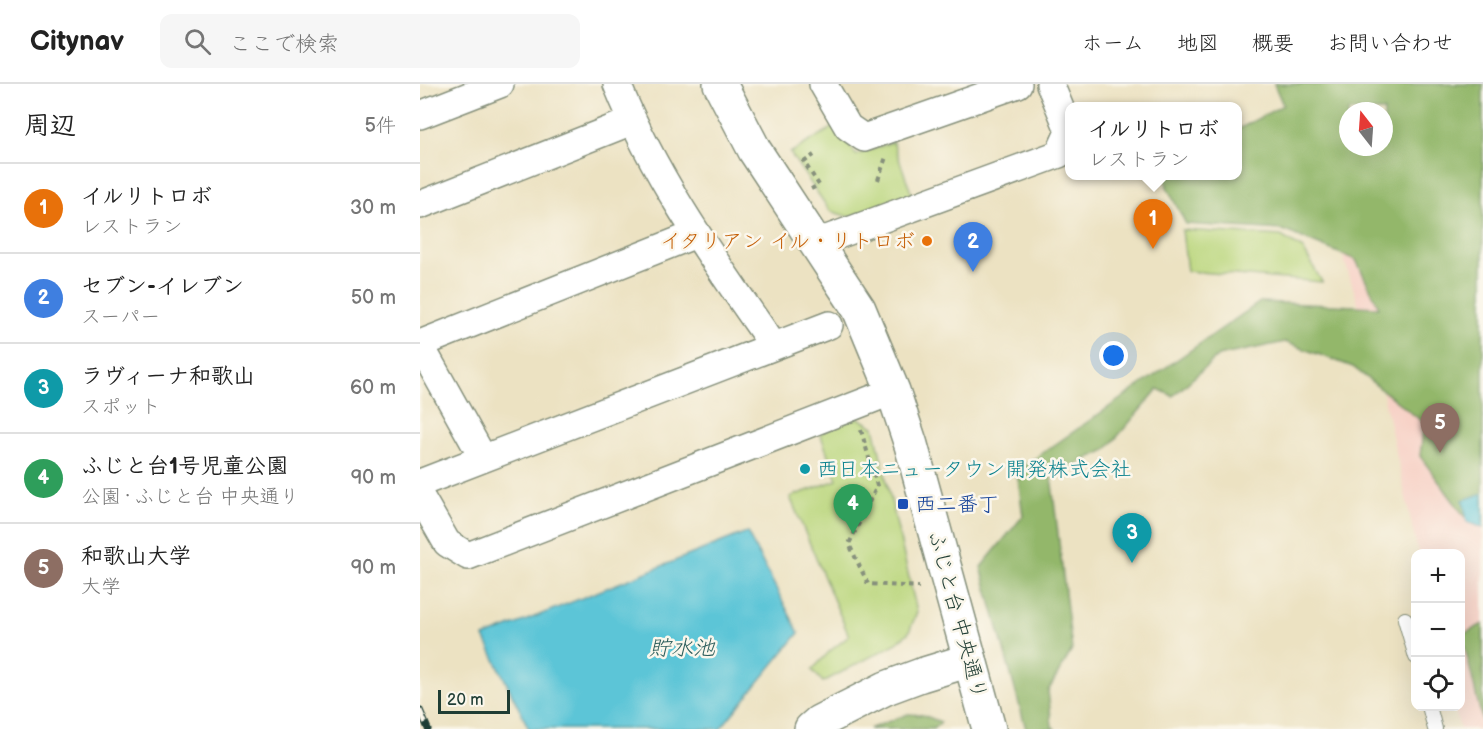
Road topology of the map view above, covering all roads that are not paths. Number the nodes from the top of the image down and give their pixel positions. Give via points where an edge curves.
1 (500, 84) edge
2 (617, 84) edge
3 (720, 84) edge
4 (823, 84) edge
5 (1018, 84) edge
6 (1050, 84) edge
7 (420, 115) edge
8 (632, 121) junction
9 (1065, 121) edge
10 (1065, 140) edge
11 (420, 204) edge
12 (696, 234) junction
13 (816, 243) junction
14 (829, 325) dead end
15 (420, 344) edge
16 (773, 345) junction
17 (893, 391) junction
18 (483, 458) junction
19 (420, 483) edge
20 (420, 496) edge
21 (1405, 619) dead end
22 (1411, 640) edge
23 (970, 660) junction
24 (1430, 711) edge
25 (811, 729) edge
26 (989, 729) edge
27 (1435, 729) edge

1 - 7 street
2 - 8 street
3 - 13 street, ふじと台 中央通り via 755,151
4 - 5 street via 848,127 864,138
6 - 9 street
8 - 11 street
8 - 12 street
10 - 13 street via 1059,154
12 - 15 street
12 - 16 street
13 - 17 street, ふじと台 中央通り via 859,309
14 - 16 street
15 - 18 street
16 - 18 street
17 - 20 street via 468,556 447,543
17 - 23 street, ふじと台 中央通り
18 - 19 street
21 - 22 lane
23 - 25 street via 886,688
23 - 26 street, ふじと台 中央通り
24 - 27 lane

